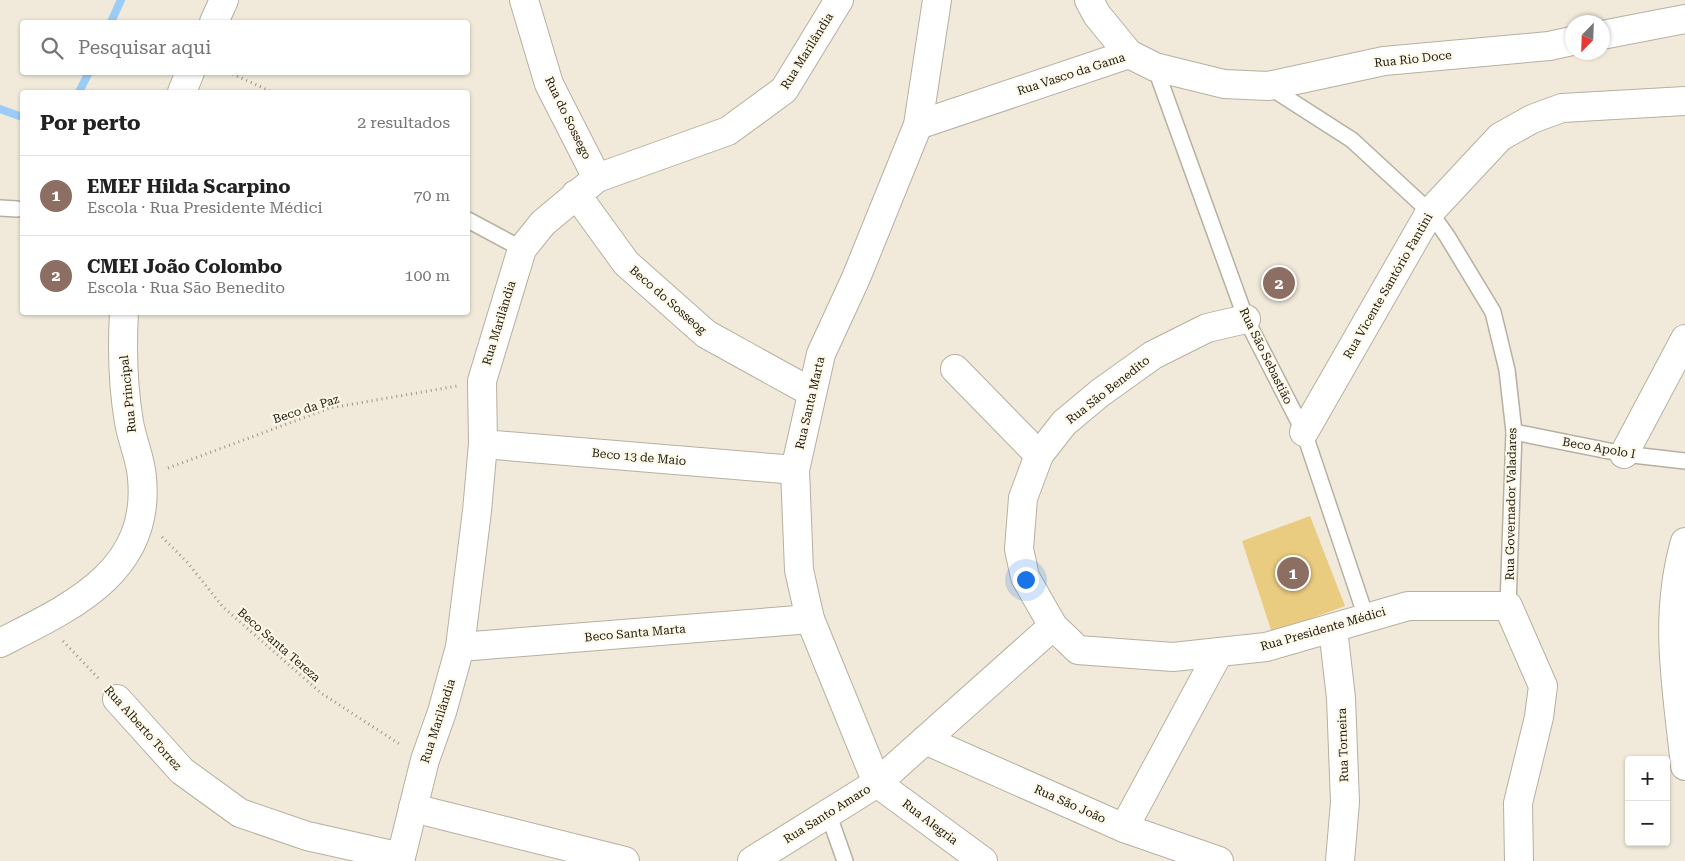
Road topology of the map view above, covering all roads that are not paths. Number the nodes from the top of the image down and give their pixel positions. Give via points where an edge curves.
1 (224, 0) edge
2 (524, 0) edge
3 (839, 0) edge
4 (937, 0) edge
5 (1089, 0) edge
6 (1685, 19) edge
7 (215, 20) edge
8 (1610, 33) edge
9 (1565, 42) edge
10 (1129, 54) junction
11 (1155, 67) junction
12 (189, 75) edge
13 (1224, 84) joint
14 (1268, 86) junction
15 (183, 90) edge
16 (1685, 101) edge
17 (918, 125) junction
18 (587, 186) junction
19 (0, 208) edge
20 (17, 209) dead end
21 (1430, 212) junction
22 (470, 221) edge
23 (522, 249) junction
24 (124, 315) edge
25 (1246, 319) junction
26 (1685, 339) edge
27 (955, 369) dead end
28 (811, 392) junction
29 (1304, 432) junction
30 (1514, 432) junction
31 (483, 444) junction
32 (1624, 454) junction
33 (1039, 456) junction
34 (1685, 460) edge
35 (795, 470) junction
36 (1685, 542) edge
37 (1508, 606) junction
38 (1366, 617) junction
39 (810, 619) junction
40 (1053, 626) junction
41 (1333, 629) junction
42 (0, 643) edge
43 (460, 647) junction
44 (1219, 652) junction
45 (117, 699) road end
46 (925, 740) junction
47 (1685, 766) edge
48 (877, 783) junction
49 (413, 808) junction
50 (828, 813) junction
51 (1124, 828) junction
52 (401, 859) edge
53 (625, 861) edge
54 (752, 861) edge
55 (845, 861) edge
56 (983, 861) edge
57 (1219, 861) edge
58 (1340, 861) edge
59 (1519, 861) edge

1 - 7 street
2 - 18 street, Rua do Sossego via 549,84
3 - 18 street, Rua Marilândia via 784,90 760,108 728,131
4 - 17 street, Rua Santa Marta
5 - 10 street
6 - 8 street
9 - 14 street, Rua Rio Doce via 1384,61
10 - 11 street, Rua Vasco da Gama
10 - 17 street, Rua Vasco da Gama
11 - 13 street, Rua Vasco da Gama
11 - 25 lane, Rua São Sebastião
12 - 15 street
13 - 14 street, Rua Rio Doce
14 - 21 lane, Rua Governador Valadares via 1352,140
16 - 21 street, Rua Vicente Santório Fantini via 1562,108 1532,119 1500,137
17 - 28 street, Rua Santa Marta via 822,354
18 - 23 street, Rua Marilândia via 543,223
18 - 28 street, Beco do Sosseog via 626,263 706,334
19 - 20 lane
21 - 29 street, Rua Vicente Santório Fantini
21 - 30 lane, Rua Governador Valadares via 1493,312 1507,370
22 - 23 lane
23 - 31 street, Rua Marilândia via 482,381
24 - 42 street, Rua Principal via 129,422 142,478 141,521 130,550 108,575 77,601
25 - 29 lane, Rua São Sebastião
25 - 33 street, Rua São Benedito via 1207,328 1153,355 1064,423
26 - 32 street
27 - 33 street
28 - 35 street, Rua Santa Marta
29 - 38 lane, Rua São Sebastião
30 - 32 lane, Beco Apolo I
30 - 37 lane, Rua Governador Valadares
31 - 35 street, Beco 13 de Maio
31 - 43 street, Rua Marilândia
32 - 34 lane, Beco Apolo I
33 - 40 street, Rua São Benedito via 1023,498 1019,549 1026,577
35 - 39 street, Rua Santa Marta via 799,570
36 - 47 street via 1673,596 1671,633
37 - 38 street, Rua Presidente Médici via 1408,606
37 - 59 street, Rua Governador Valadares via 1543,686 1539,717 1518,802
38 - 41 street, Rua Presidente Médici
39 - 43 street, Beco Santa Marta
39 - 48 street, Rua Santa Marta
40 - 44 street, Rua Presidente Médici via 1078,650 1173,657
40 - 46 street
41 - 44 street, Rua Presidente Médici via 1266,647
41 - 58 street, Rua Torneira via 1341,698 1345,802
43 - 49 street, Rua Marilândia
44 - 51 street
45 - 52 street, Rua Alberto Torrez via 182,771 240,812 307,836
46 - 48 street
46 - 51 street, Rua São João
48 - 50 street, Rua Santo Amaro
48 - 56 street, Rua Alegria
49 - 52 street, Rua Marilândia
49 - 53 street
50 - 54 street, Rua Santo Amaro
50 - 55 lane
51 - 57 street, Rua São João

